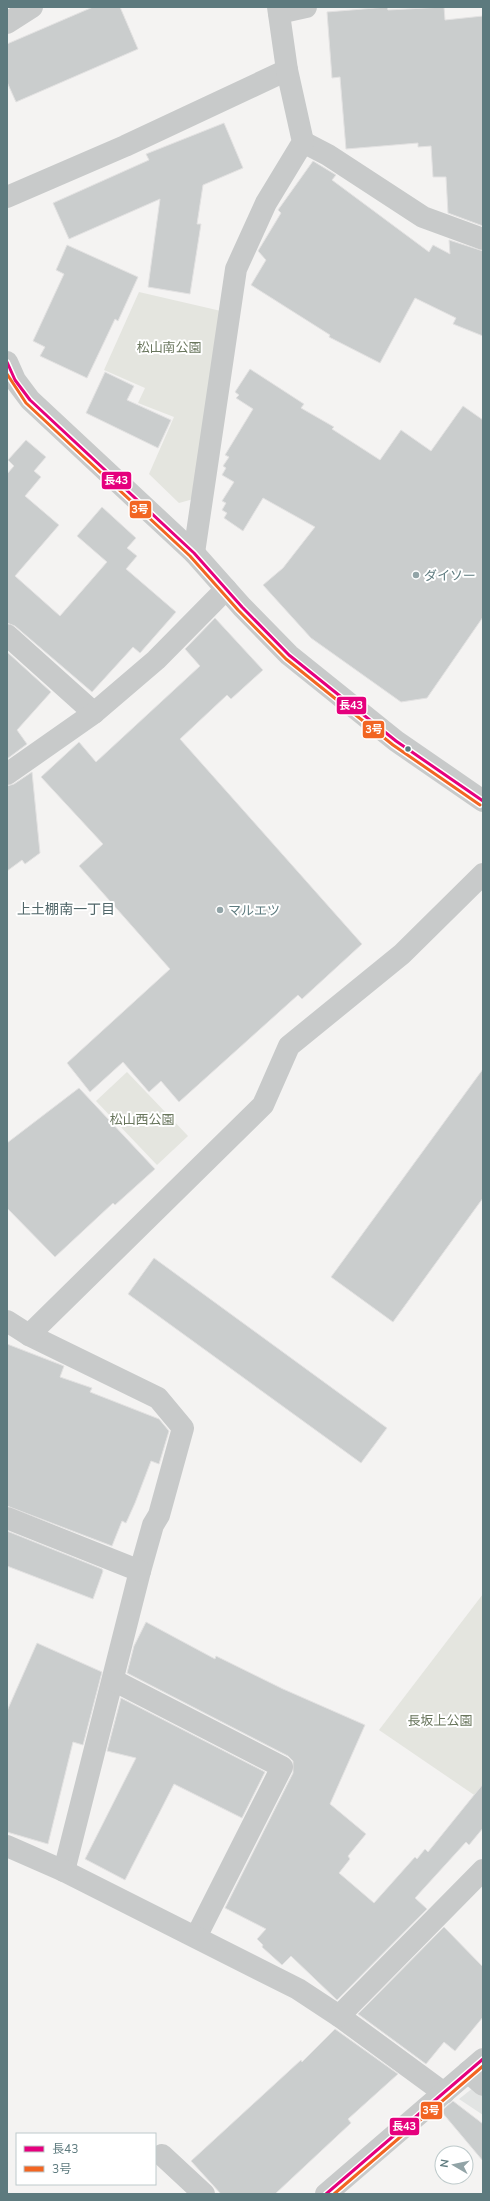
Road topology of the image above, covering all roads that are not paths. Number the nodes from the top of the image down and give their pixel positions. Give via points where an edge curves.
1 (32, 7) edge
2 (306, 7) edge
3 (278, 10) edge
4 (7, 23) edge
5 (287, 70) junction
6 (303, 142) junction
7 (7, 197) edge
8 (483, 239) edge
9 (7, 362) edge
10 (194, 552) junction
11 (226, 589) junction
12 (7, 635) edge
13 (94, 713) junction
14 (7, 774) edge
15 (483, 801) edge
16 (483, 874) edge
17 (7, 1321) edge
18 (29, 1335) junction
19 (7, 1518) edge
20 (140, 1571) junction
21 (113, 1680) junction
22 (7, 1846) edge
23 (483, 1870) edge
24 (64, 1871) junction
25 (196, 1937) junction
26 (340, 2016) junction
27 (478, 2072) edge
28 (444, 2094) junction
29 (162, 2155) dead end
30 (204, 2194) edge
31 (326, 2194) edge

1 - 4 street
2 - 3 street
3 - 5 street
5 - 6 street
5 - 7 street via 125,146
6 - 8 street via 328,155 423,217
6 - 10 street via 266,203 236,269
9 - 10 street via 15,380 30,400
10 - 11 street
11 - 13 street via 156,660
11 - 15 street via 289,655 396,741
12 - 13 street
13 - 14 street
16 - 18 street via 402,954 289,1046 263,1105
17 - 18 street
18 - 20 street via 158,1398 184,1428
19 - 20 street
20 - 21 street
21 - 24 street
21 - 25 street via 282,1767
22 - 24 street
23 - 26 street
24 - 25 street
25 - 26 street via 298,1989
26 - 28 street
27 - 28 street
28 - 31 street
29 - 30 street

